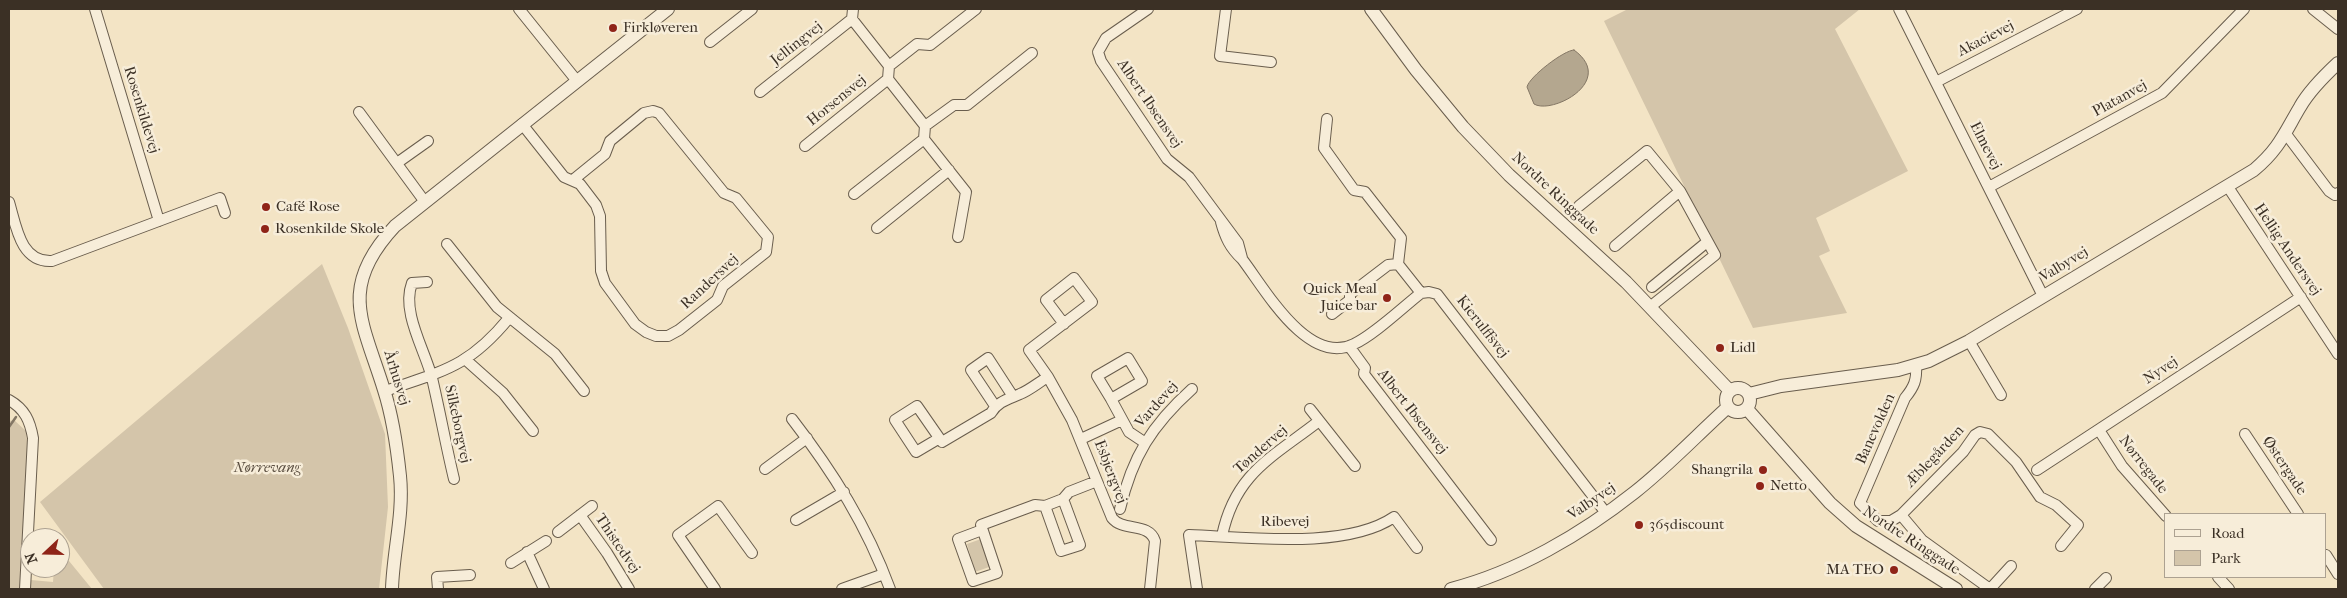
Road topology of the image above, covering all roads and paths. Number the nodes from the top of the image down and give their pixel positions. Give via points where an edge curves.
1 (95, 9) edge
2 (519, 9) edge
3 (668, 9) edge
4 (752, 9) edge
5 (976, 9) edge
6 (1148, 9) edge
7 (1226, 9) edge
8 (1371, 9) edge
9 (1899, 9) edge
10 (2077, 9) edge
11 (2244, 9) edge
12 (2313, 9) edge
13 (852, 14) edge
14 (2338, 29) edge
15 (710, 42) dead end
16 (1032, 53) dead end
17 (1271, 62) dead end
18 (2338, 63) edge
19 (889, 66) junction
20 (888, 80) junction
21 (577, 81) junction
22 (1936, 82) junction
23 (760, 92) dead end
24 (360, 112) dead end
25 (1327, 119) dead end
26 (522, 124) junction
27 (925, 126) junction
28 (2286, 134) junction
29 (924, 140) junction
30 (428, 141) dead end
31 (805, 146) dead end
32 (397, 164) junction
33 (948, 170) junction
34 (573, 180) junction
35 (1989, 187) junction
36 (2228, 187) junction
37 (1680, 191) junction
38 (2338, 193) edge
39 (854, 194) dead end
40 (9, 202) edge
41 (425, 202) junction
42 (1580, 206) dead end
43 (225, 213) dead end
44 (159, 221) junction
45 (877, 228) dead end
46 (958, 237) dead end
47 (1707, 242) junction
48 (447, 244) dead end
49 (1615, 246) dead end
50 (1398, 264) junction
51 (427, 282) dead end
52 (1652, 288) dead end
53 (1421, 293) junction
54 (2043, 296) junction
55 (2301, 297) junction
56 (1650, 307) junction
57 (1332, 314) dead end
58 (509, 318) junction
59 (1064, 324) junction
60 (1969, 341) junction
61 (1349, 346) junction
62 (2338, 354) edge
63 (466, 360) junction
64 (1916, 366) junction
65 (431, 376) junction
66 (1048, 377) junction
67 (1192, 389) dead end
68 (385, 391) junction
69 (584, 391) dead end
70 (1730, 391) junction
71 (1749, 394) junction
72 (1012, 395) junction
73 (2001, 395) dead end
74 (1111, 399) junction
75 (9, 400) edge
76 (995, 406) junction
77 (1728, 407) junction
78 (1310, 409) dead end
79 (1747, 409) junction
80 (792, 419) dead end
81 (1122, 420) junction
82 (1320, 421) junction
83 (2099, 430) junction
84 (533, 431) dead end
85 (2245, 434) dead end
86 (806, 438) junction
87 (938, 439) junction
88 (1081, 439) junction
89 (1144, 442) junction
90 (1355, 466) dead end
91 (765, 470) dead end
92 (2037, 470) dead end
93 (454, 479) dead end
94 (1097, 481) junction
95 (844, 492) junction
96 (1063, 498) junction
97 (592, 506) dead end
98 (1045, 506) junction
99 (1120, 509) dead end
100 (1606, 513) junction
101 (2297, 513) edge
102 (2164, 514) edge
103 (580, 515) junction
104 (1901, 515) junction
105 (796, 520) dead end
106 (982, 530) junction
107 (558, 532) dead end
108 (1222, 536) junction
109 (1491, 540) dead end
110 (546, 541) dead end
111 (2061, 546) dead end
112 (1417, 548) dead end
113 (527, 552) junction
114 (752, 553) dead end
115 (2327, 557) edge
116 (511, 562) dead end
117 (2011, 566) dead end
118 (884, 574) junction
119 (2338, 574) edge
120 (470, 576) dead end
121 (2106, 578) dead end
122 (2219, 578) edge
123 (1458, 588) edge
124 (24, 589) edge
125 (392, 589) edge
126 (438, 589) edge
127 (544, 589) edge
128 (629, 589) edge
129 (715, 589) edge
130 (842, 589) edge
131 (890, 589) edge
132 (1150, 589) edge
133 (1197, 589) edge
134 (1956, 589) edge
135 (2095, 589) edge
136 (2229, 589) edge

1 - 44 street, Rosenkildevej
2 - 21 street
3 - 21 street, Århusvej
4 - 15 street
5 - 19 street via 930,45 917,44
6 - 61 street, Albert Ibsensvej via 1106,38 1098,52 1101,60 1167,159 1189,177 1238,243 1242,258 1298,331 1316,344
7 - 17 street via 1220,56
8 - 56 street, Nordre Ringgade via 1463,127
9 - 22 street, Elmevej
10 - 22 street, Akacievej
11 - 35 street, Platanvej via 2162,93
12 - 14 street
13 - 19 street
13 - 23 street, Jellingvej
16 - 27 street via 967,105 954,104
18 - 28 street, Valbyvej via 2309,94
19 - 20 street
20 - 27 street
20 - 31 street, Horsensvej
21 - 26 street, Århusvej
22 - 35 street, Elmevej
24 - 32 street
25 - 50 street via 1324,148 1354,190 1366,192 1401,238
26 - 34 street, Randersvej via 564,177
26 - 41 street, Århusvej
27 - 29 street
28 - 36 street, Valbyvej via 2270,157
28 - 38 street via 2329,191 2335,195
29 - 33 street
29 - 39 street
30 - 32 street
32 - 41 street
33 - 45 street
33 - 46 street via 966,192
34 - 34 street, Randersvej via 596,205 600,216 601,271 605,283 635,324 656,336 668,336 679,330 717,300 723,286 766,252 768,237 736,198 724,193 659,113 644,112 610,141 605,154
35 - 54 street, Elmevej
36 - 54 street, Valbyvej
36 - 55 street, Hellig Andersvej
37 - 42 street via 1647,150
37 - 47 street
37 - 49 street
40 - 44 street via 23,246 43,262
41 - 68 street, Århusvej via 382,240 363,275 360,314
43 - 44 street via 220,198
47 - 52 street
47 - 56 street via 1715,255
48 - 58 street
50 - 53 street
50 - 57 street via 1388,265 1350,294 1350,300
51 - 65 street, Silkeborgvej via 412,282 409,291 416,337
53 - 61 street via 1356,344
53 - 100 street, Kierulffsvej via 1437,294
54 - 60 street, Valbyvej
55 - 62 street, Hellig Andersvej
55 - 83 street, Nyvej
56 - 70 street, Nordre Ringgade
58 - 63 street, Silkeborgvej via 492,339
58 - 69 street via 555,354
59 - 59 street via 1092,302 1074,278 1046,300
59 - 66 street, Esbjergvej via 1029,350
60 - 64 street, Valbyvej
60 - 73 street
61 - 109 street, Albert Ibsensvej via 1365,368 1364,374
63 - 65 street, Silkeborgvej
63 - 84 street via 502,393
64 - 71 street, Valbyvej via 1781,386
64 - 104 street, Banevolden via 1914,386 1905,398 1860,503 1878,521 1891,521
65 - 68 street, Silkeborgvej
65 - 93 street, Silkeborgvej
66 - 72 street via 1020,395
66 - 88 street, Esbjergvej
67 - 89 street, Vardevej via 1172,407
68 - 125 street, Århusvej via 401,479 400,526
70 - 71 street via 1740,388
70 - 77 street via 1726,400
71 - 79 street
72 - 76 street
72 - 76 street via 988,358 971,370
74 - 74 street, Vardevej via 1097,376 1128,358 1142,381
74 - 81 street, Vardevej
75 - 124 street via 25,412 33,438
76 - 87 street via 991,413 942,442
77 - 79 street via 1737,412
77 - 100 street, Valbyvej via 1656,474
78 - 82 street
79 - 134 street, Nordre Ringgade via 1830,502 1856,526
80 - 86 street
81 - 88 street, Vardevej
81 - 89 street, Vardevej via 1129,432
82 - 90 street
82 - 108 street, Tøndervej via 1246,480 1227,512
83 - 92 street, Nyvej
83 - 102 street, Nørregade via 2122,466
85 - 101 street, Østergade
86 - 91 street
86 - 95 street
87 - 87 street via 916,406 894,420 916,452
88 - 94 street, Esbjergvej
89 - 99 street, Vardevej via 1126,483
94 - 96 street via 1068,492
94 - 132 street, Esbjergvej via 1114,521 1146,530 1154,537
95 - 105 street
95 - 118 street
96 - 98 street
96 - 98 street via 1080,544 1061,551
97 - 103 street, Thistedvej
98 - 106 street via 1036,505 981,525
100 - 123 street, Valbyvej via 1524,561
103 - 107 street, Thistedvej
103 - 128 street, Thistedvej
104 - 111 street, Æblegården via 1980,432 1988,434 2016,462 2040,497 2056,505 2078,525
104 - 117 street via 1922,540 1990,589
106 - 106 street via 998,573 974,581 958,540
108 - 112 street, Ribevej via 1278,539 1330,536 1372,529 1394,517
108 - 133 street, Ribevej via 1189,535
110 - 113 street
113 - 116 street
113 - 127 street
114 - 129 street via 718,506 678,535
115 - 119 street
118 - 130 street
118 - 131 street
120 - 126 street via 437,577
121 - 135 street
122 - 136 street

